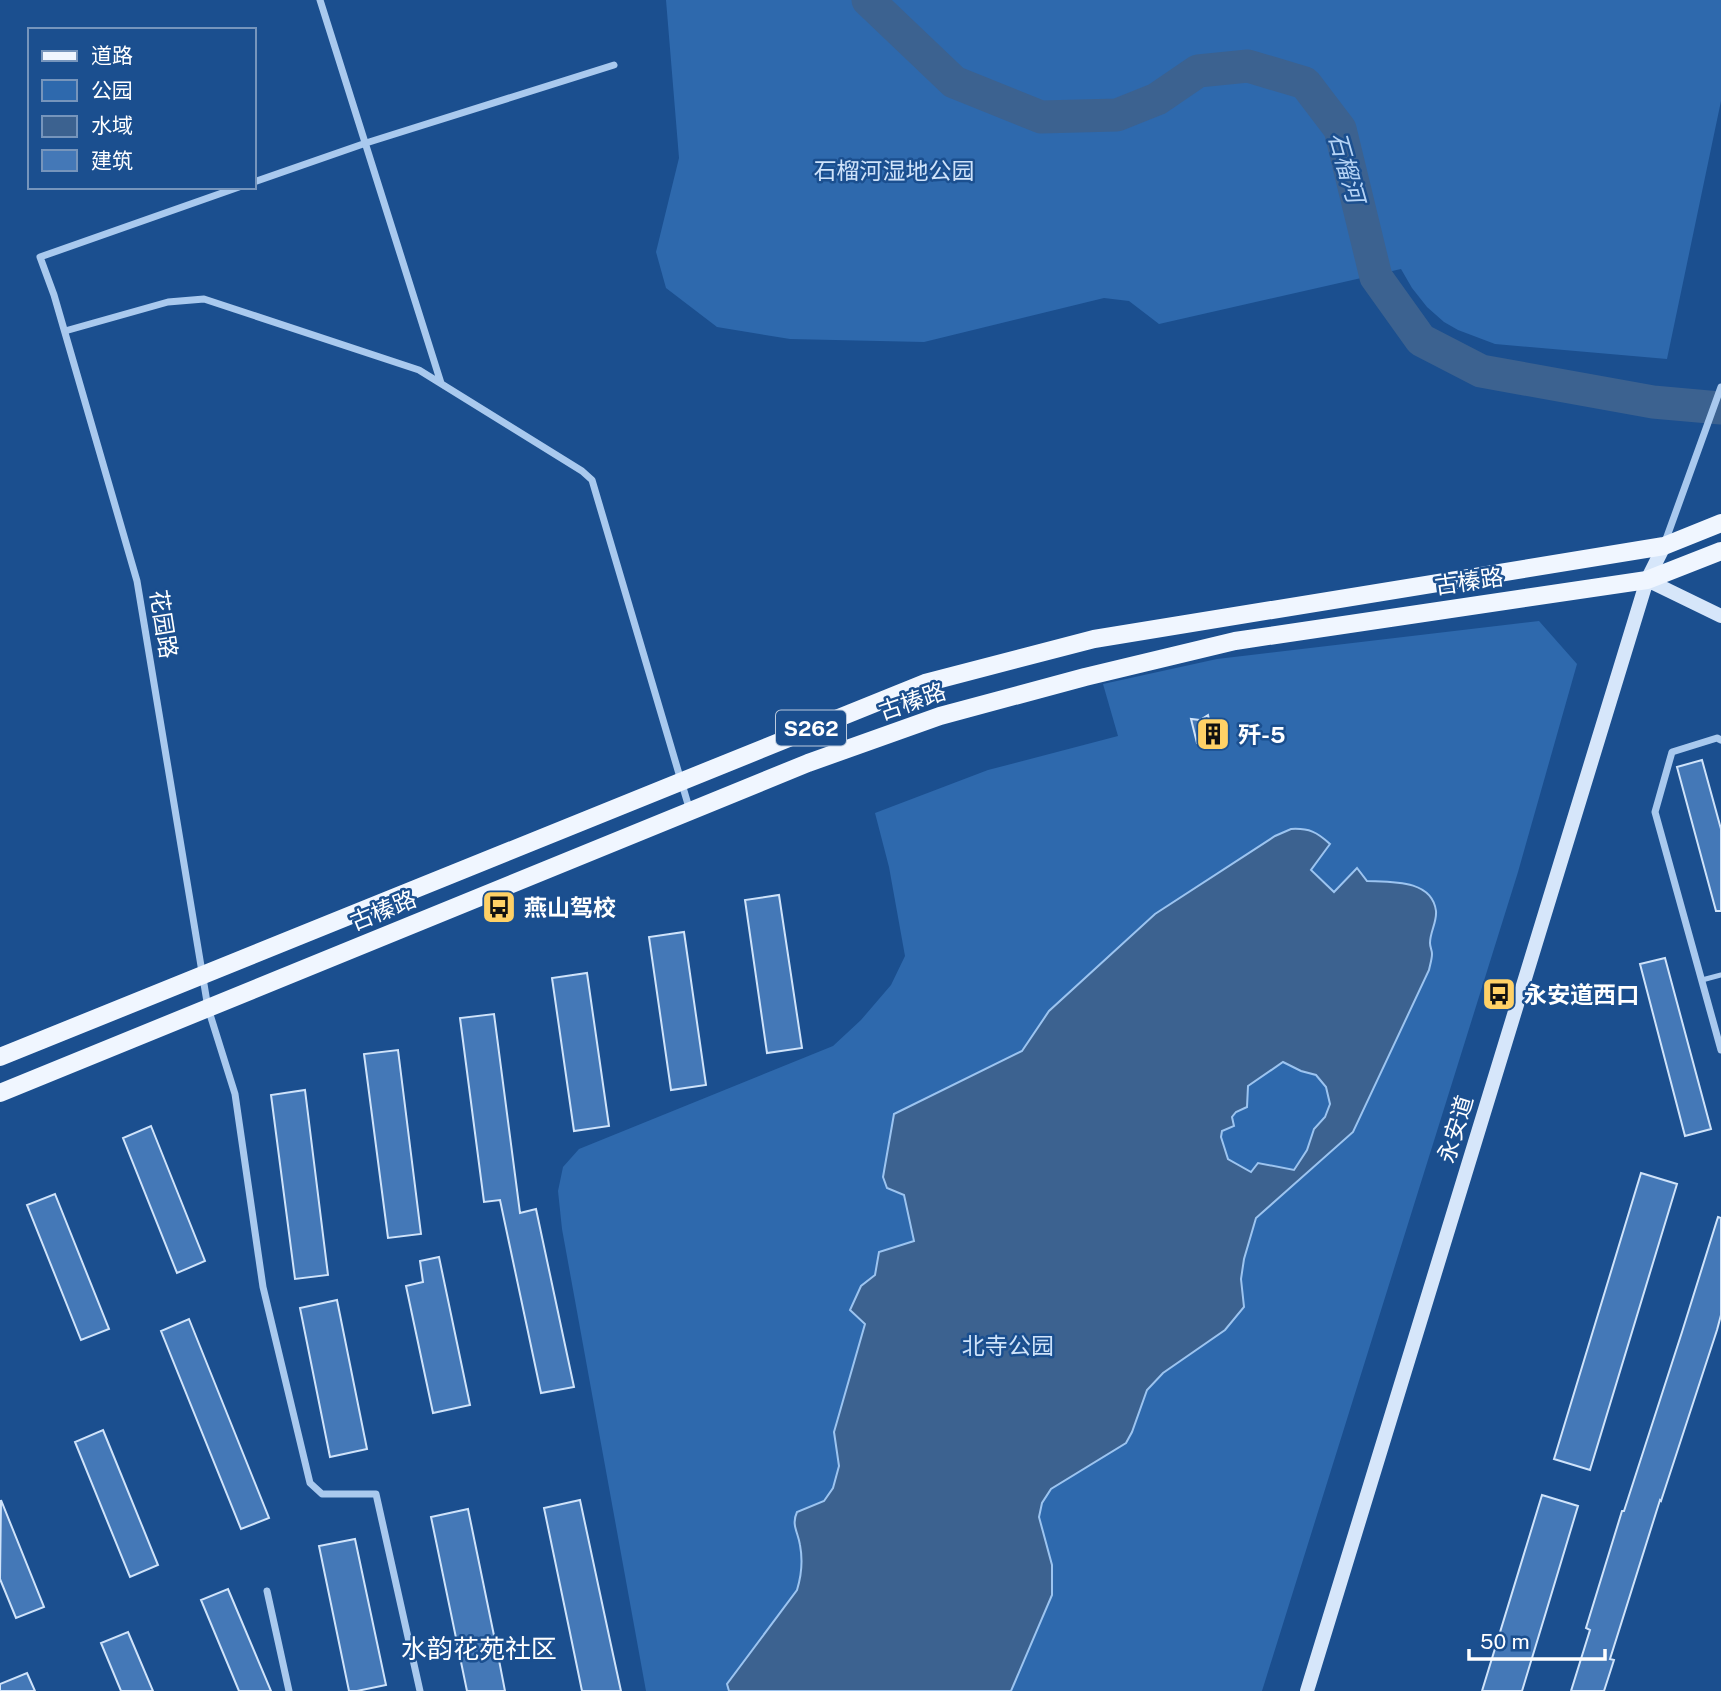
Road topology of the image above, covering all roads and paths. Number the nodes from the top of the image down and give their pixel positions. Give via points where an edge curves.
1 (320, 0) edge
2 (614, 65) dead end
3 (366, 143) junction
4 (256, 181) edge
5 (233, 189) edge
6 (65, 331) junction
7 (441, 384) junction
8 (1721, 387) edge
9 (1721, 523) edge
10 (1664, 547) junction
11 (1721, 551) edge
12 (1647, 580) junction
13 (1721, 616) edge
14 (1721, 740) edge
15 (681, 781) junction
16 (690, 811) junction
17 (202, 975) junction
18 (1721, 975) edge
19 (1702, 980) junction
20 (208, 1008) junction
21 (1721, 1050) edge
22 (0, 1057) edge
23 (0, 1093) edge
24 (267, 1591) dead end
25 (289, 1691) edge
26 (420, 1691) edge
27 (1307, 1691) edge

1 - 3 street
2 - 3 street
3 - 4 street
3 - 7 street
5 - 6 street, 花园路 via 40,257
6 - 7 street via 168,302 204,299 419,370
6 - 17 street, 花园路 via 138,581
7 - 15 street via 592,480
8 - 10 street
9 - 10 main road, 古榛路 / S262
10 - 12 main road, 永安道
10 - 15 main road, 古榛路 / S262 via 1094,639 925,683
11 - 12 main road, 古榛路 / S262
12 - 13 main road
12 - 16 main road, 古榛路 / S262 via 1236,641 1085,677 940,716
12 - 27 main road, 永安道
14 - 19 street via 1672,752 1655,812
15 - 16 street
15 - 17 main road, 古榛路 / S262
16 - 20 main road, 古榛路 / S262
17 - 20 street, 花园路
17 - 22 main road, 古榛路 / S262
18 - 19 lane
19 - 21 street
20 - 23 main road, 古榛路 / S262
20 - 26 street, 花园路 via 234,1094 263,1287 310,1483 322,1494 376,1494
24 - 25 street

